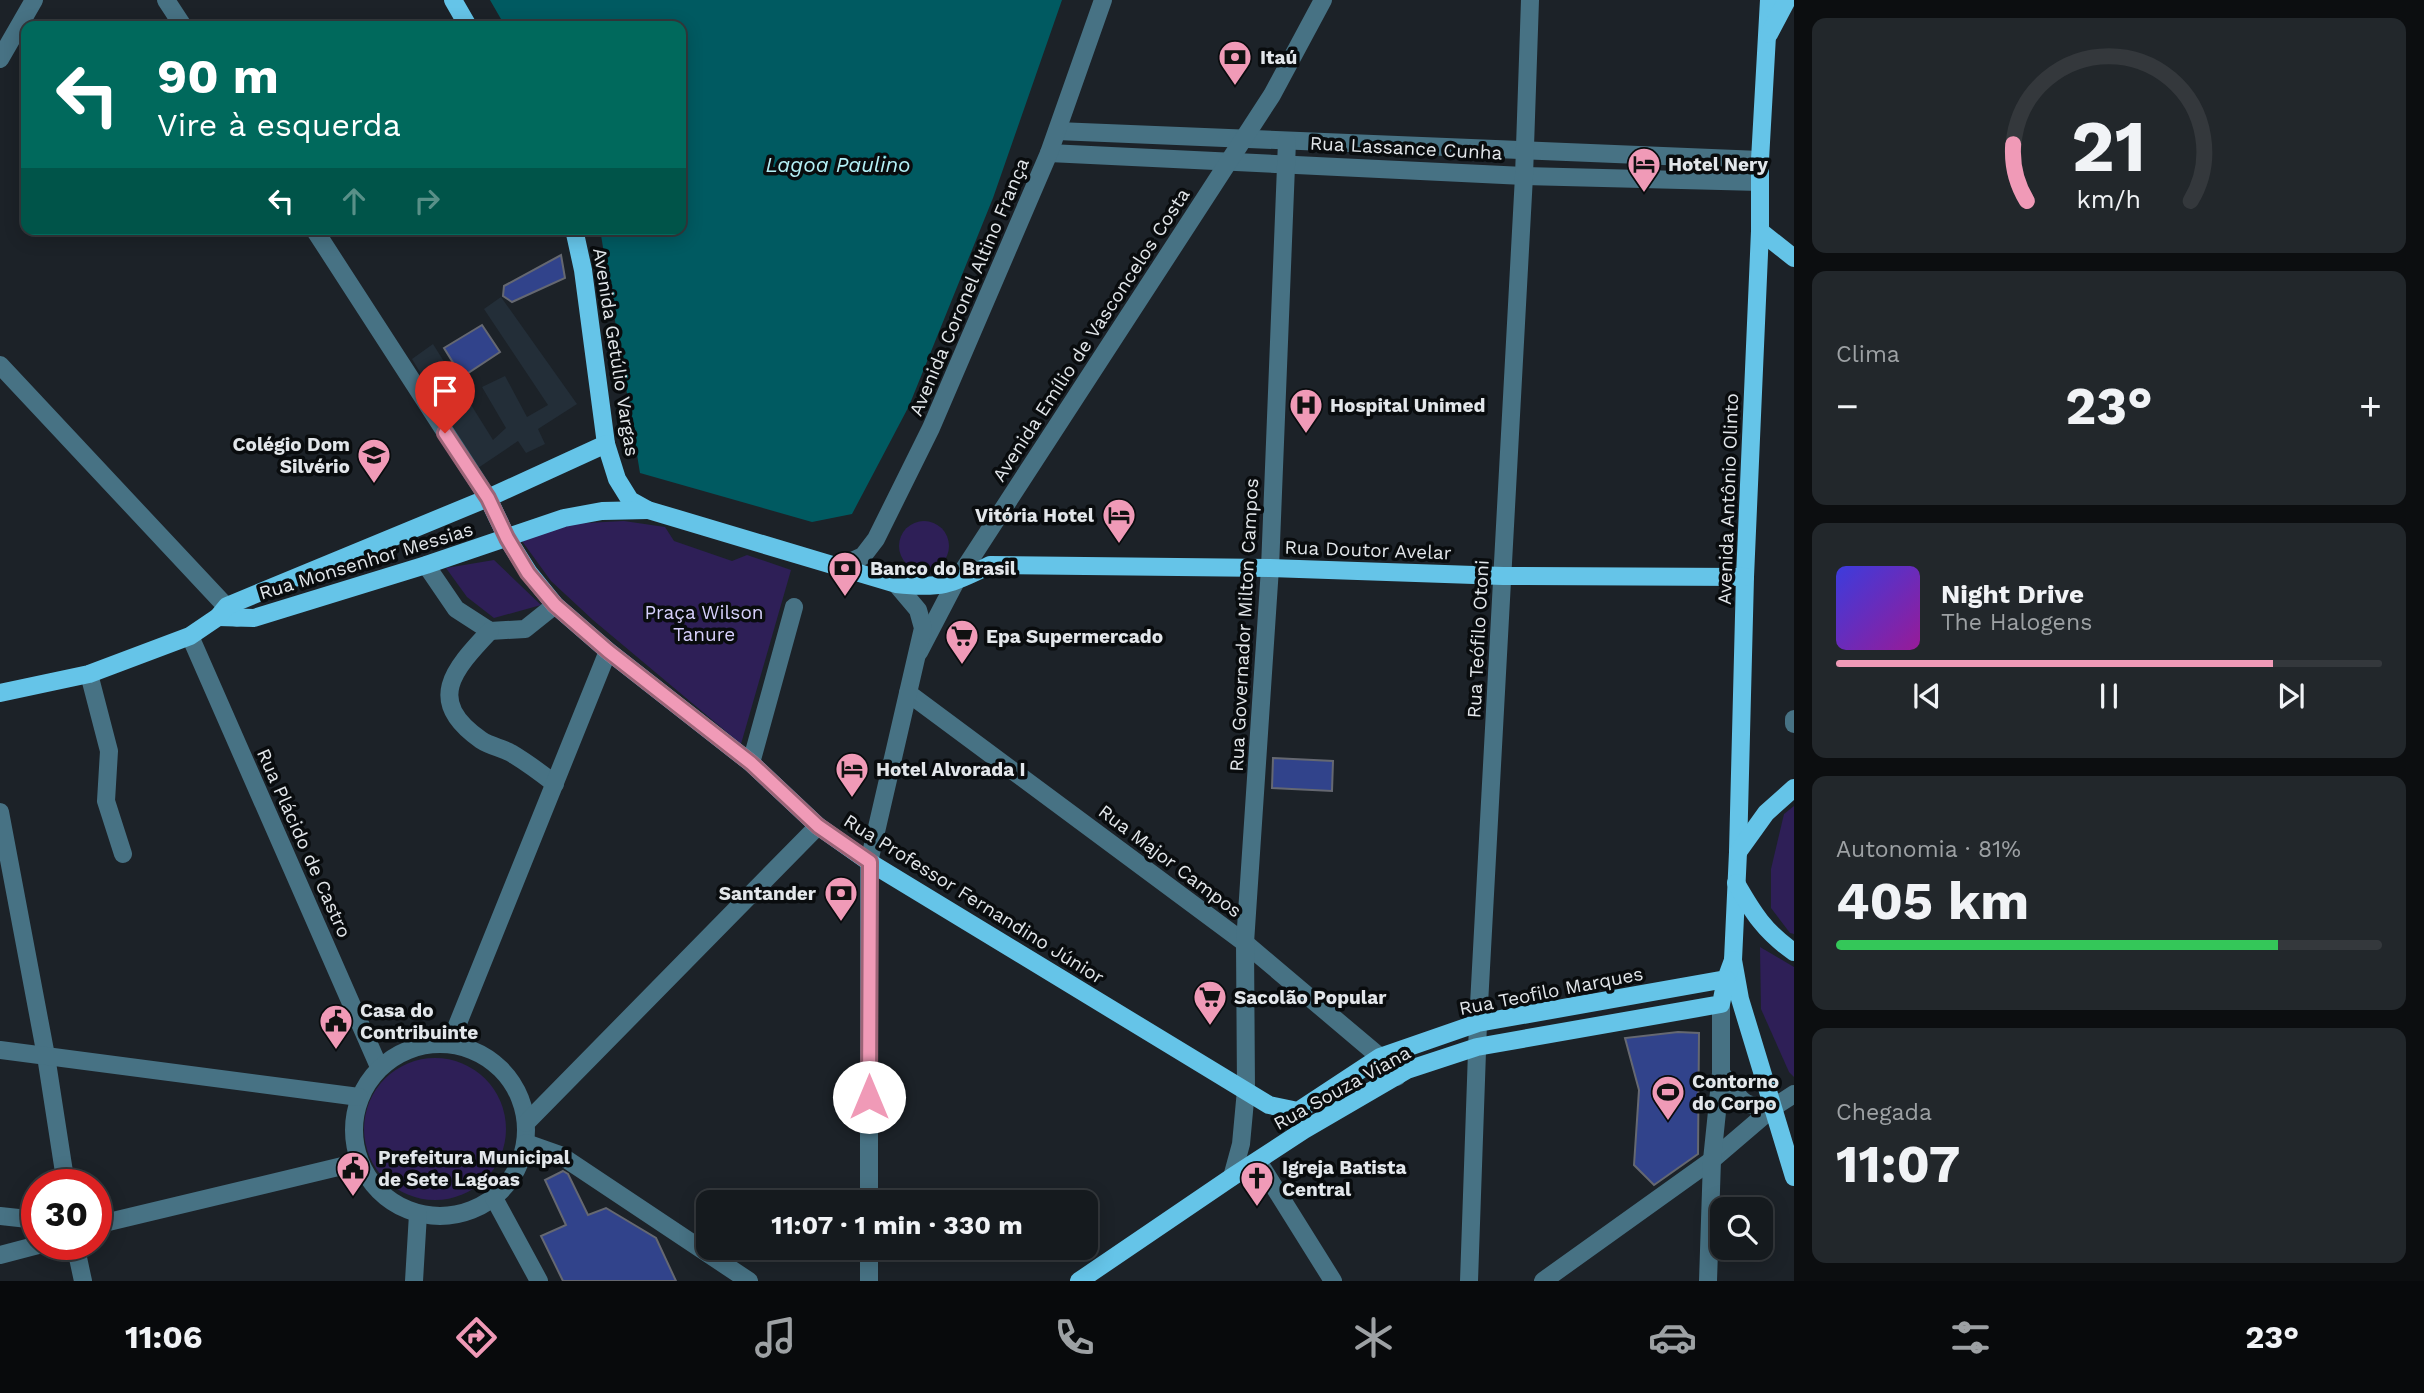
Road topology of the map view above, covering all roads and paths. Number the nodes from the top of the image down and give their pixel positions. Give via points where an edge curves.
1 (33, 0) edge
2 (166, 0) edge
3 (453, 0) edge
4 (1104, 0) edge
5 (1323, 0) edge
6 (1530, 0) edge
7 (1769, 0) edge
8 (1787, 0) edge
9 (21, 21) edge
10 (21, 21) edge
11 (180, 21) edge
12 (465, 21) edge
13 (1767, 40) junction
14 (0, 59) edge
15 (1057, 131) junction
16 (1243, 139) junction
17 (1287, 141) junction
18 (1525, 150) junction
19 (1049, 153) junction
20 (1229, 160) junction
21 (1760, 160) junction
22 (1287, 163) junction
23 (1524, 176) junction
24 (1760, 182) junction
25 (1760, 232) junction
26 (318, 235) edge
27 (574, 235) edge
28 (1794, 258) edge
29 (0, 365) edge
30 (606, 444) junction
31 (488, 498) junction
32 (648, 510) junction
33 (507, 538) junction
34 (426, 565) junction
35 (839, 567) junction
36 (1270, 568) junction
37 (1503, 576) junction
38 (1745, 577) junction
39 (896, 584) junction
40 (954, 584) junction
41 (555, 605) junction
42 (794, 607) dead end
43 (227, 614) junction
44 (490, 631) junction
45 (190, 636) junction
46 (608, 651) junction
47 (919, 652) junction
48 (89, 674) junction
49 (0, 693) edge
50 (908, 693) junction
51 (751, 763) junction
52 (555, 784) junction
53 (1794, 788) edge
54 (0, 812) edge
55 (818, 826) junction
56 (1738, 852) junction
57 (123, 854) dead end
58 (870, 862) junction
59 (1736, 883) junction
60 (1245, 943) junction
61 (1794, 952) edge
62 (1733, 960) junction
63 (1726, 979) junction
64 (1721, 1004) junction
65 (1478, 1023) junction
66 (450, 1043) junction
67 (1477, 1046) junction
68 (0, 1050) edge
69 (46, 1056) junction
70 (1380, 1057) junction
71 (379, 1067) junction
72 (1721, 1073) junction
73 (1396, 1077) junction
74 (1246, 1090) junction
75 (1794, 1094) edge
76 (359, 1097) junction
77 (1774, 1107) junction
78 (1298, 1111) joint
79 (527, 1123) junction
80 (526, 1143) junction
81 (1712, 1160) junction
82 (1258, 1161) junction
83 (359, 1162) junction
84 (64, 1169) edge
85 (1232, 1177) junction
86 (1794, 1177) edge
87 (869, 1190) edge
88 (494, 1198) junction
89 (418, 1214) junction
90 (0, 1216) edge
91 (21, 1218) edge
92 (112, 1220) edge
93 (21, 1250) edge
94 (0, 1255) edge
95 (78, 1260) edge
96 (869, 1260) edge
97 (83, 1281) edge
98 (414, 1281) edge
99 (539, 1281) edge
100 (749, 1281) edge
101 (869, 1281) edge
102 (1079, 1281) edge
103 (1333, 1281) edge
104 (1469, 1281) edge
105 (1543, 1281) edge
106 (1708, 1281) edge

1 - 10 street
2 - 11 street
3 - 12 main road
4 - 15 street, Avenida Coronel Altino França
5 - 16 street, Avenida Emílio de Vasconcelos Costa
6 - 18 street, Rua Teófilo Otoni
7 - 13 main road, Avenida Antônio Olinto
8 - 13 main road
9 - 14 street
13 - 21 main road, Avenida Antônio Olinto
15 - 16 street, Rua Lassance Cunha
15 - 19 street, Avenida Coronel Altino França
16 - 17 street, Rua Lassance Cunha
16 - 20 street, Avenida Emílio de Vasconcelos Costa
17 - 18 street, Rua Lassance Cunha
17 - 22 street, Rua Governador Milton Campos
18 - 21 street, Rua Lassance Cunha
18 - 23 street, Rua Teófilo Otoni
19 - 20 street, Rua Lassance Cunha
19 - 35 street, Avenida Coronel Altino França via 931,428 876,540 863,556
20 - 22 street, Rua Lassance Cunha
20 - 40 street, Avenida Emílio de Vasconcelos Costa
21 - 24 main road, Avenida Antônio Olinto
22 - 23 street, Rua Lassance Cunha
22 - 36 street, Rua Governador Milton Campos
23 - 24 street, Rua Lassance Cunha
23 - 37 street, Rua Teófilo Otoni
24 - 25 main road, Avenida Antônio Olinto
25 - 28 main road
25 - 38 main road, Avenida Antônio Olinto
26 - 31 street
27 - 30 main road, Avenida Getúlio Vargas
29 - 43 street
30 - 31 main road, Rua Monsenhor Messias
30 - 32 main road, Avenida Getúlio Vargas via 617,479 630,500
31 - 33 main road, Rua Professor Fernandino Júnior
31 - 43 main road, Rua Monsenhor Messias
32 - 33 main road, Rua Monsenhor Messias via 564,518
32 - 35 main road
33 - 34 main road, Rua Monsenhor Messias
33 - 41 main road, Rua Professor Fernandino Júnior
34 - 43 main road, Rua Monsenhor Messias via 254,618
34 - 44 street via 456,609
35 - 39 main road
36 - 37 main road, Rua Doutor Avelar
36 - 40 main road, Rua Doutor Avelar via 990,565
36 - 60 street, Rua Governador Milton Campos
37 - 38 main road, Rua Doutor Avelar
37 - 65 street, Rua Teófilo Otoni
38 - 56 main road, Avenida Antônio Olinto
39 - 40 main road
39 - 47 street via 918,610 923,628
40 - 47 street, Avenida Emílio de Vasconcelos Costa
41 - 44 street via 525,629
41 - 46 main road, Rua Professor Fernandino Júnior
42 - 51 street
43 - 45 main road, Rua Monsenhor Messias
44 - 52 street via 455,674 449,706 473,734 510,752
45 - 48 main road, Rua Monsenhor Messias
45 - 71 street, Rua Plácido de Castro
46 - 51 main road, Rua Professor Fernandino Júnior
46 - 52 street
47 - 50 street
48 - 49 main road, Rua Monsenhor Messias
48 - 57 street via 109,751 106,801
50 - 58 street
50 - 60 street, Rua Major Campos
51 - 55 main road, Rua Professor Fernandino Júnior
52 - 66 street
53 - 56 main road via 1766,813
54 - 69 street
55 - 58 main road, Rua Professor Fernandino Júnior
55 - 79 street
56 - 59 main road, Avenida Antônio Olinto
58 - 74 main road, Rua Professor Fernandino Júnior
58 - 87 street
59 - 61 main road via 1754,916
59 - 62 main road, Avenida Antônio Olinto
60 - 70 street, Rua Major Campos
60 - 74 street, Rua Governador Milton Campos
62 - 63 main road
62 - 77 main road, Avenida Antônio Olinto via 1740,999
63 - 64 main road
63 - 65 main road, Rua Teofilo Marques
64 - 67 main road
64 - 72 street
65 - 67 street, Rua Teófilo Otoni
65 - 70 main road, Rua Teofilo Marques
66 - 71 street via 404,1051
66 - 79 street via 487,1057 506,1075 520,1097
67 - 73 main road, Rua Souza Viana
67 - 104 street, Rua Teófilo Otoni
68 - 69 street
69 - 76 street
69 - 84 street
70 - 73 street, Rua Major Campos
70 - 78 main road, Rua Teofilo Marques
71 - 76 street
72 - 77 street via 1743,1102 1753,1108
72 - 81 street
73 - 82 main road, Rua Souza Viana
74 - 78 main road, Rua Professor Fernandino Júnior via 1269,1105
74 - 85 street, Rua Souza Viana
75 - 77 street
76 - 83 street via 354,1118
77 - 81 street
77 - 86 main road, Avenida Antônio Olinto
79 - 80 street
80 - 88 street via 520,1164
80 - 100 street via 559,1155
81 - 105 street
81 - 106 street
82 - 85 main road, Rua Souza Viana
82 - 103 street
83 - 89 street via 373,1185 393,1203
83 - 92 street
85 - 102 main road, Rua Souza Viana
88 - 89 street via 458,1215
88 - 99 street
89 - 98 street
90 - 91 street
93 - 94 street
95 - 97 street
96 - 101 street

